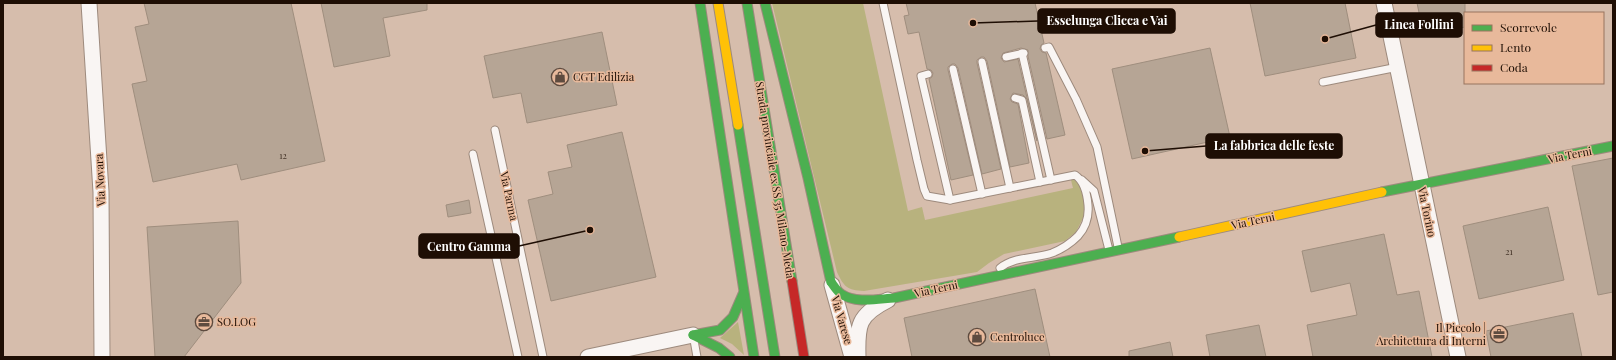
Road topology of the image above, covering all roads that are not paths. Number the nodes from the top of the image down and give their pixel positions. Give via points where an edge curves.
1 (89, 3) edge
2 (700, 3) edge
3 (718, 3) edge
4 (747, 3) edge
5 (765, 3) edge
6 (883, 3) edge
7 (1384, 3) edge
8 (1045, 48) dead end
9 (1006, 57) dead end
10 (981, 62) dead end
11 (1398, 67) junction
12 (952, 69) dead end
13 (924, 75) dead end
14 (1323, 82) dead end
15 (1015, 98) dead end
16 (494, 130) dead end
17 (1613, 146) edge
18 (473, 154) dead end
19 (1050, 180) junction
20 (1082, 180) junction
21 (1040, 182) junction
22 (1421, 184) junction
23 (1010, 188) junction
24 (982, 194) junction
25 (950, 200) junction
26 (1119, 250) junction
27 (1109, 252) junction
28 (990, 278) junction
29 (831, 282) junction
30 (743, 294) junction
31 (894, 298) junction
32 (693, 336) junction
33 (102, 357) edge
34 (518, 357) edge
35 (542, 357) edge
36 (588, 357) edge
37 (697, 357) edge
38 (730, 357) edge
39 (754, 357) edge
40 (775, 357) edge
41 (804, 357) edge
42 (852, 357) edge
43 (858, 357) edge
44 (1458, 357) edge

1 - 33 street, Via Novara via 101,192
2 - 30 main road
3 - 40 main road
4 - 41 main road, Strada provinciale ex SS 35 Milano-Meda
5 - 29 main road
6 - 25 lane via 924,189 927,196
7 - 11 street, Via Torino
8 - 26 lane via 1049,47 1097,147
9 - 19 lane via 1023,53
10 - 23 lane via 991,94
11 - 14 lane
11 - 22 street, Via Torino
12 - 24 lane
13 - 25 lane
15 - 21 lane via 1022,100
16 - 35 lane, Via Parma
17 - 22 main road, Via Terni
18 - 34 lane
19 - 20 lane via 1075,175
19 - 21 lane
20 - 27 lane via 1094,191
20 - 28 lane via 1088,198 1089,212 1084,230 1070,244 1053,253 1010,261
21 - 23 lane
22 - 26 main road, Via Terni
22 - 44 street, Via Torino
23 - 24 lane
24 - 25 lane
26 - 27 main road, Via Terni
27 - 28 main road, Via Terni
28 - 31 main road, Via Terni
29 - 31 main road, Via Terni via 840,293 853,298
29 - 42 street, Via Varese
30 - 32 main road via 733,317 720,330
30 - 39 main road
31 - 43 street via 872,308 861,321
32 - 36 street
32 - 37 lane
32 - 38 main road via 719,348

